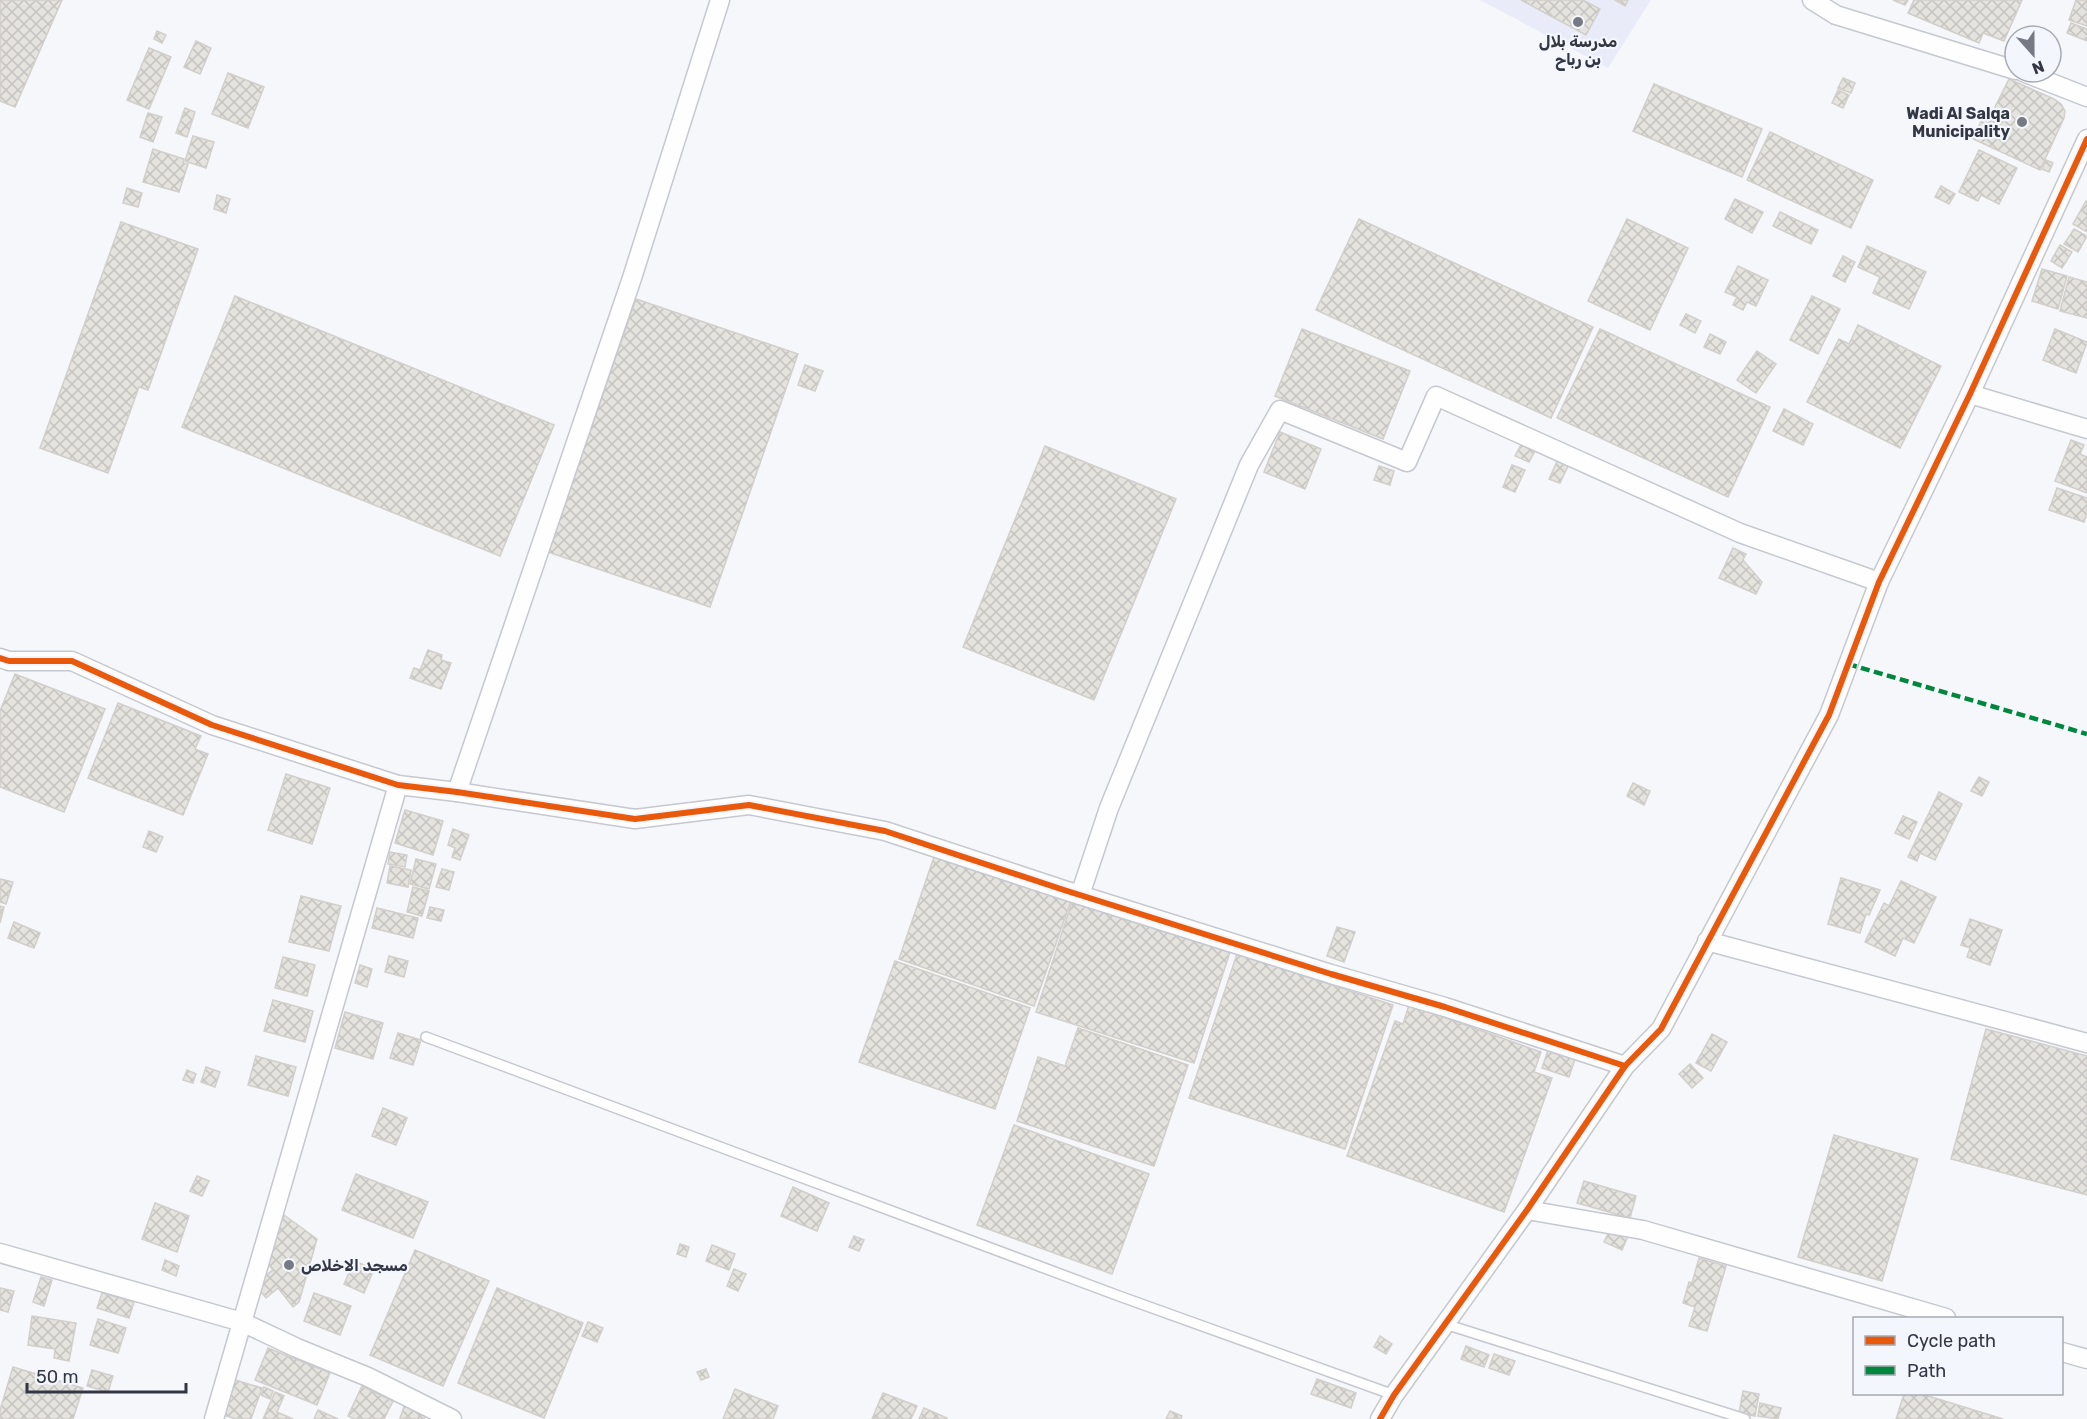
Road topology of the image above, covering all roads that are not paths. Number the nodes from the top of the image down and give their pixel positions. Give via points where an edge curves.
1 (720, 0) edge
2 (1812, 0) edge
3 (2003, 66) edge
4 (2054, 84) edge
5 (2087, 97) edge
6 (2086, 144) edge
7 (1970, 394) junction
8 (2087, 429) edge
9 (1879, 582) junction
10 (0, 658) edge
11 (398, 785) junction
12 (457, 792) junction
13 (1080, 895) junction
14 (1707, 941) junction
15 (426, 1038) dead end
16 (2087, 1042) edge
17 (1625, 1066) junction
18 (1527, 1210) junction
19 (0, 1253) edge
20 (1943, 1317) edge
21 (242, 1322) junction
22 (1445, 1324) junction
23 (2063, 1353) edge
24 (2087, 1359) edge
25 (1394, 1395) junction
26 (214, 1419) edge
27 (452, 1419) edge
28 (1380, 1419) edge
29 (1745, 1419) edge

1 - 12 street via 632,279
2 - 3 street via 1836,15
4 - 5 street
6 - 7 street
7 - 8 street
7 - 9 street
9 - 13 street via 1740,533 1436,396 1407,462 1280,410 1249,465 1109,808
9 - 14 street via 1829,715
10 - 11 street via 72,661 212,726
11 - 12 street
11 - 21 street
12 - 13 street via 635,819 749,805 885,831
13 - 17 street
14 - 16 street
14 - 17 street via 1661,1029
15 - 25 lane
17 - 18 street
18 - 20 street via 1642,1230
18 - 22 street
19 - 21 street
21 - 26 street
21 - 27 street
22 - 25 street
22 - 29 lane
23 - 24 street
25 - 28 street

